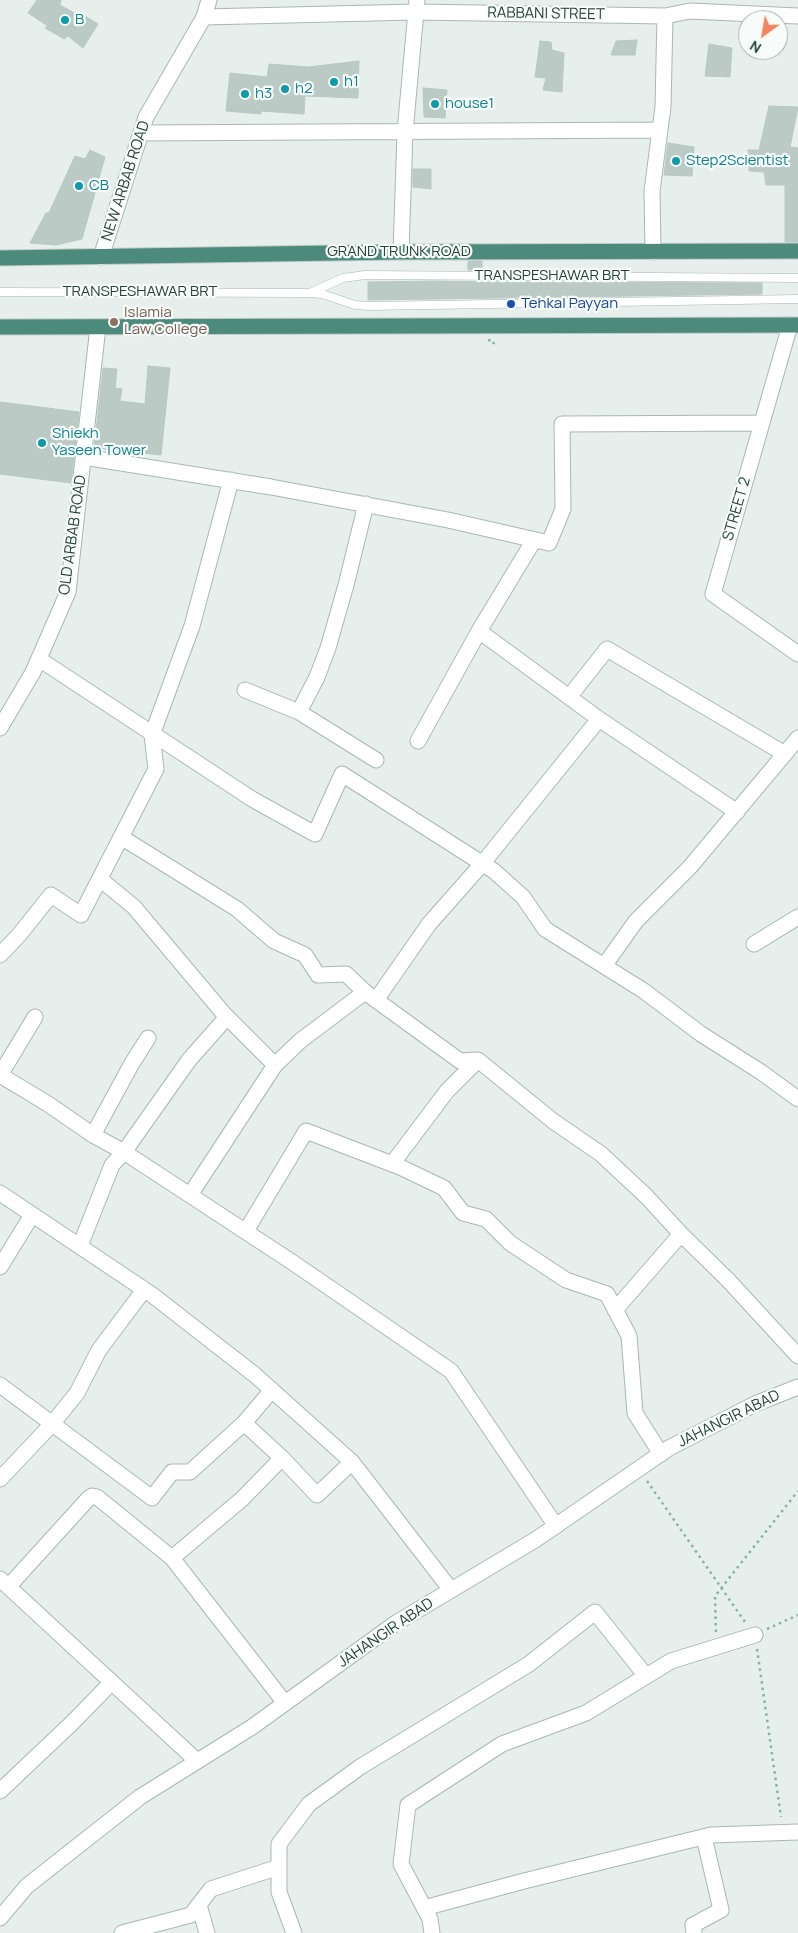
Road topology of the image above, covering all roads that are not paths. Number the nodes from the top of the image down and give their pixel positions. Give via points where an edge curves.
1 (209, 0) edge
2 (416, 6) edge
3 (665, 16) junction
4 (798, 16) edge
5 (204, 17) junction
6 (660, 130) junction
7 (405, 132) junction
8 (141, 133) junction
9 (798, 251) edge
10 (400, 252) junction
11 (653, 252) junction
12 (101, 257) junction
13 (0, 258) edge
14 (798, 278) edge
15 (0, 292) edge
16 (310, 293) junction
17 (798, 300) edge
18 (794, 324) edge
19 (0, 327) edge
20 (98, 327) junction
21 (761, 423) junction
22 (84, 457) junction
23 (231, 480) junction
24 (366, 504) junction
25 (534, 540) junction
26 (480, 631) junction
27 (798, 654) edge
28 (39, 659) junction
29 (245, 690) dead end
30 (569, 697) junction
31 (299, 712) junction
32 (599, 719) junction
33 (0, 728) edge
34 (152, 735) junction
35 (798, 738) edge
36 (418, 741) dead end
37 (785, 754) junction
38 (376, 760) dead end
39 (737, 812) junction
40 (121, 837) junction
41 (482, 864) junction
42 (100, 879) junction
43 (798, 917) edge
44 (754, 944) dead end
45 (0, 955) edge
46 (604, 966) junction
47 (371, 996) junction
48 (35, 1017) dead end
49 (228, 1017) junction
50 (148, 1038) dead end
51 (478, 1060) junction
52 (275, 1065) junction
53 (0, 1075) edge
54 (798, 1099) edge
55 (93, 1135) junction
56 (124, 1152) junction
57 (392, 1164) junction
58 (0, 1193) edge
59 (190, 1195) junction
60 (32, 1215) junction
61 (246, 1231) junction
62 (681, 1234) junction
63 (80, 1246) junction
64 (0, 1268) edge
65 (144, 1290) junction
66 (615, 1310) junction
67 (798, 1356) edge
68 (0, 1385) edge
69 (798, 1387) edge
70 (272, 1390) junction
71 (244, 1423) junction
72 (52, 1424) junction
73 (661, 1454) junction
74 (282, 1458) junction
75 (352, 1462) junction
76 (0, 1479) edge
77 (556, 1526) junction
78 (172, 1558) junction
79 (4, 1582) edge
80 (451, 1590) junction
81 (755, 1635) road end
82 (646, 1676) junction
83 (112, 1682) junction
84 (285, 1703) junction
85 (197, 1762) junction
86 (0, 1790) edge
87 (791, 1833) edge
88 (704, 1837) junction
89 (279, 1867) junction
90 (199, 1905) junction
91 (424, 1908) junction
92 (0, 1918) edge
93 (122, 1933) edge
94 (207, 1933) edge
95 (294, 1933) edge
96 (432, 1933) edge
97 (694, 1933) edge

1 - 5 street, NEW ARBAB ROAD
2 - 3 street, RABBANI STREET
2 - 5 street, RABBANI STREET
2 - 7 street
3 - 4 street, RABBANI STREET via 690,11
3 - 6 street
5 - 8 street, NEW ARBAB ROAD via 146,117
6 - 7 street
6 - 11 street via 652,191
7 - 8 street
7 - 10 street
8 - 12 street, NEW ARBAB ROAD
9 - 11 highway, GRAND TRUNK ROAD
10 - 11 highway, GRAND TRUNK ROAD
10 - 12 highway, GRAND TRUNK ROAD
12 - 13 highway, GRAND TRUNK ROAD
14 - 16 lane, TRANSPESHAWAR BRT via 366,276 343,278
15 - 16 lane, TRANSPESHAWAR BRT
16 - 17 lane, TRANSPESHAWAR BRT via 369,306
18 - 20 highway
18 - 21 street, STREET 2
19 - 20 highway
20 - 22 street, OLD ARBAB ROAD
21 - 25 street via 562,424 562,509 549,543
21 - 27 street, STREET 2 via 713,594
22 - 23 street
22 - 28 street, OLD ARBAB ROAD via 68,592
23 - 24 street
23 - 34 street via 192,626
24 - 25 street
24 - 31 street via 328,648
25 - 26 street
26 - 30 street
26 - 36 street
28 - 33 street, OLD ARBAB ROAD
28 - 34 street
29 - 31 street
30 - 32 street
30 - 37 street via 607,649
31 - 38 street
32 - 39 street
32 - 41 street
34 - 40 street via 156,769
34 - 41 street via 252,799 315,834 342,774
35 - 37 street
37 - 39 street
39 - 46 street via 690,867 636,921
40 - 42 street
40 - 47 street via 237,909 274,941 305,955 318,975 346,974
41 - 46 street via 523,897 545,929
41 - 47 street
42 - 45 street via 81,915 51,895
42 - 49 street via 134,907
43 - 44 street
46 - 54 street
47 - 51 street via 460,1061
47 - 52 street via 300,1041
48 - 53 street
49 - 52 street
49 - 56 street via 189,1060
50 - 55 street
51 - 57 street via 447,1091
51 - 62 street via 601,1154
52 - 59 street
53 - 55 street
55 - 56 street
56 - 59 street
56 - 63 street via 112,1164
57 - 61 street via 306,1131
57 - 66 street via 444,1188 463,1213 486,1219 510,1242 566,1280 607,1294
58 - 60 street
59 - 61 street
60 - 63 street
60 - 64 street
61 - 77 street via 451,1371
62 - 66 street
62 - 67 street
63 - 65 street
65 - 70 street
65 - 72 street via 99,1350 76,1393
66 - 73 street via 629,1336 635,1413
68 - 72 street
69 - 73 street, JAHANGIR ABAD via 755,1404
70 - 71 street
70 - 75 street
71 - 72 street via 190,1472 172,1472 152,1498
71 - 74 street
72 - 76 street
73 - 77 street, JAHANGIR ABAD
74 - 75 street via 317,1495
74 - 78 street via 242,1499
75 - 80 street
77 - 80 street, JAHANGIR ABAD
78 - 79 street via 92,1496
78 - 84 street
79 - 83 street
80 - 84 street, JAHANGIR ABAD via 396,1623
81 - 82 street via 671,1661
82 - 89 street via 595,1612 529,1664 360,1767 309,1804 279,1844
82 - 91 street via 586,1713 502,1744 408,1805 401,1864
83 - 85 street
83 - 86 street
84 - 85 street, JAHANGIR ABAD
85 - 92 street, JAHANGIR ABAD via 140,1797 27,1886
87 - 88 street
88 - 91 street
88 - 97 street via 721,1910 693,1925
89 - 90 street via 212,1890
89 - 95 street via 279,1892
90 - 93 street via 191,1915
90 - 94 street
91 - 96 street

